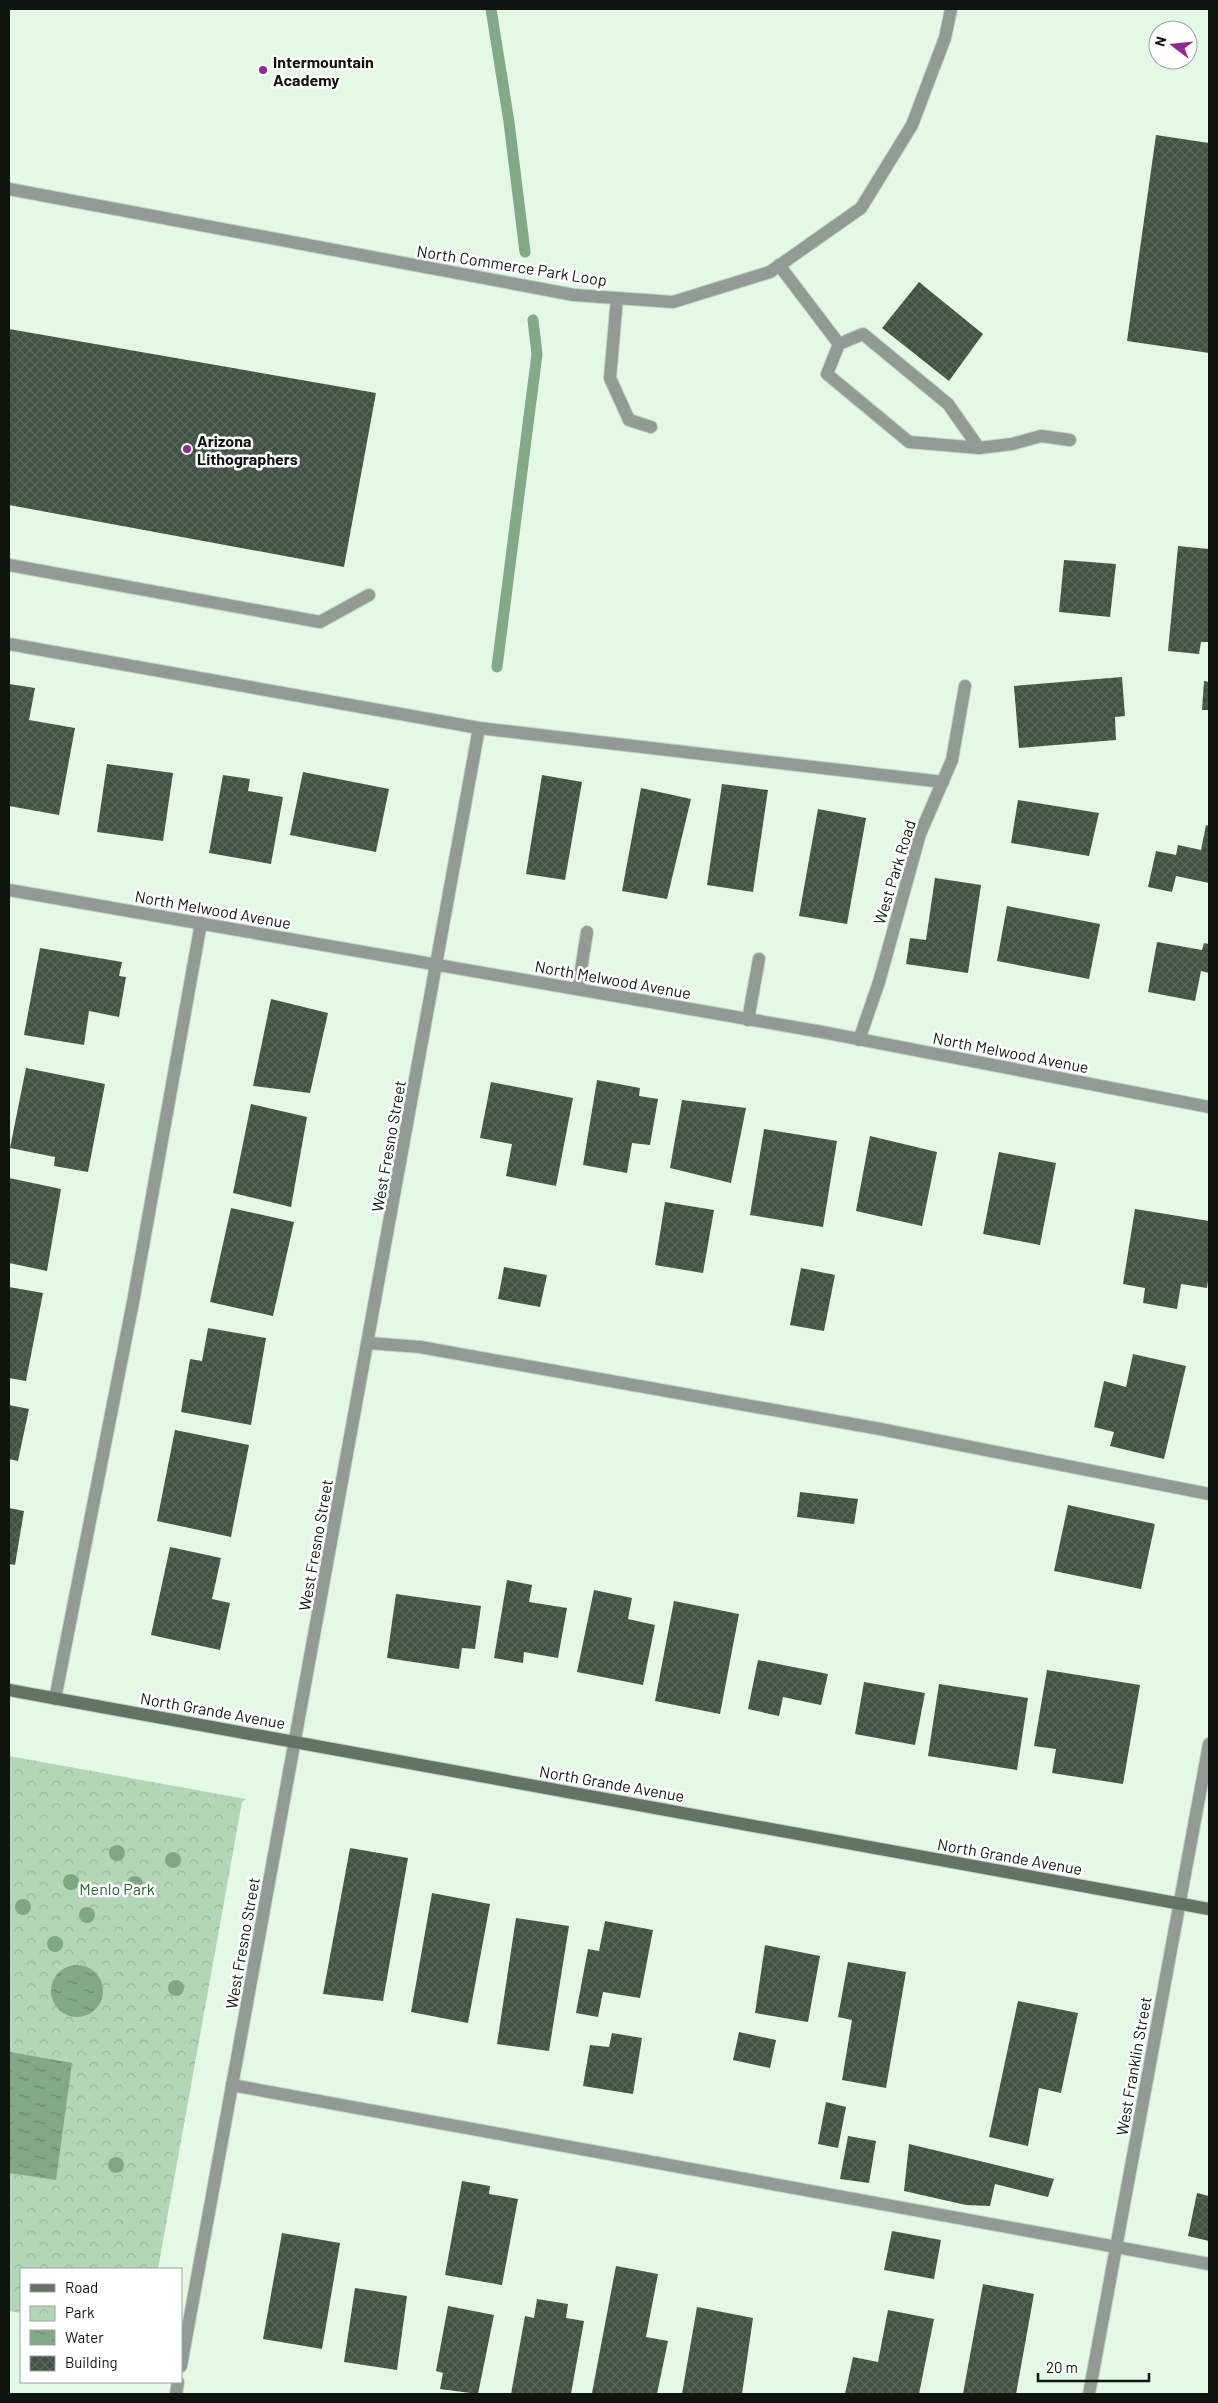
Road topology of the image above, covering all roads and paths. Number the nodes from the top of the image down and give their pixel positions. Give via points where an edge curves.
1 (951, 9) edge
2 (9, 189) edge
3 (778, 266) junction
4 (617, 298) junction
5 (839, 344) junction
6 (651, 427) dead end
7 (1070, 440) dead end
8 (979, 448) junction
9 (9, 565) edge
10 (369, 595) dead end
11 (9, 644) edge
12 (965, 686) dead end
13 (479, 728) junction
14 (943, 782) junction
15 (9, 890) edge
16 (201, 923) junction
17 (587, 932) dead end
18 (758, 959) dead end
19 (437, 964) junction
20 (578, 989) junction
21 (748, 1020) junction
22 (859, 1040) junction
23 (1209, 1107) edge
24 (368, 1343) junction
25 (1209, 1494) edge
26 (9, 1690) edge
27 (55, 1699) junction
28 (296, 1742) junction
29 (1209, 1744) edge
30 (1180, 1903) junction
31 (1209, 1908) edge
32 (232, 2085) junction
33 (1117, 2248) junction
34 (1209, 2264) edge
35 (182, 2360) edge
36 (1089, 2394) edge

1 - 3 street, North Commerce Park Loop via 945,38 912,125 861,208
2 - 4 street, North Commerce Park Loop via 484,279 574,295
3 - 4 street, North Commerce Park Loop via 770,272 673,302
3 - 5 street
4 - 6 street via 610,378 629,420
5 - 8 street via 863,334 948,404
5 - 8 street via 828,374 909,442
7 - 8 street via 1041,436
9 - 10 street via 320,622
11 - 13 street
12 - 14 street, West Park Road via 952,760
13 - 14 street
13 - 19 street, West Fresno Street
14 - 22 street, West Park Road via 920,834 879,982
15 - 16 street, North Melwood Avenue
16 - 19 street, North Melwood Avenue
16 - 27 street via 133,1302
17 - 20 street
18 - 21 street
19 - 20 street, North Melwood Avenue
19 - 24 street, West Fresno Street
20 - 21 street, North Melwood Avenue
21 - 22 street, North Melwood Avenue
22 - 23 street, North Melwood Avenue
24 - 25 street via 420,1347 880,1428
24 - 28 street, West Fresno Street
26 - 27 main road, North Grande Avenue
27 - 28 main road, North Grande Avenue
28 - 30 main road, North Grande Avenue
28 - 32 street, West Fresno Street
29 - 30 street, West Franklin Street
30 - 31 main road, North Grande Avenue
30 - 33 street, West Franklin Street
32 - 33 street
32 - 35 street, West Fresno Street
33 - 34 street
33 - 36 street, West Franklin Street

